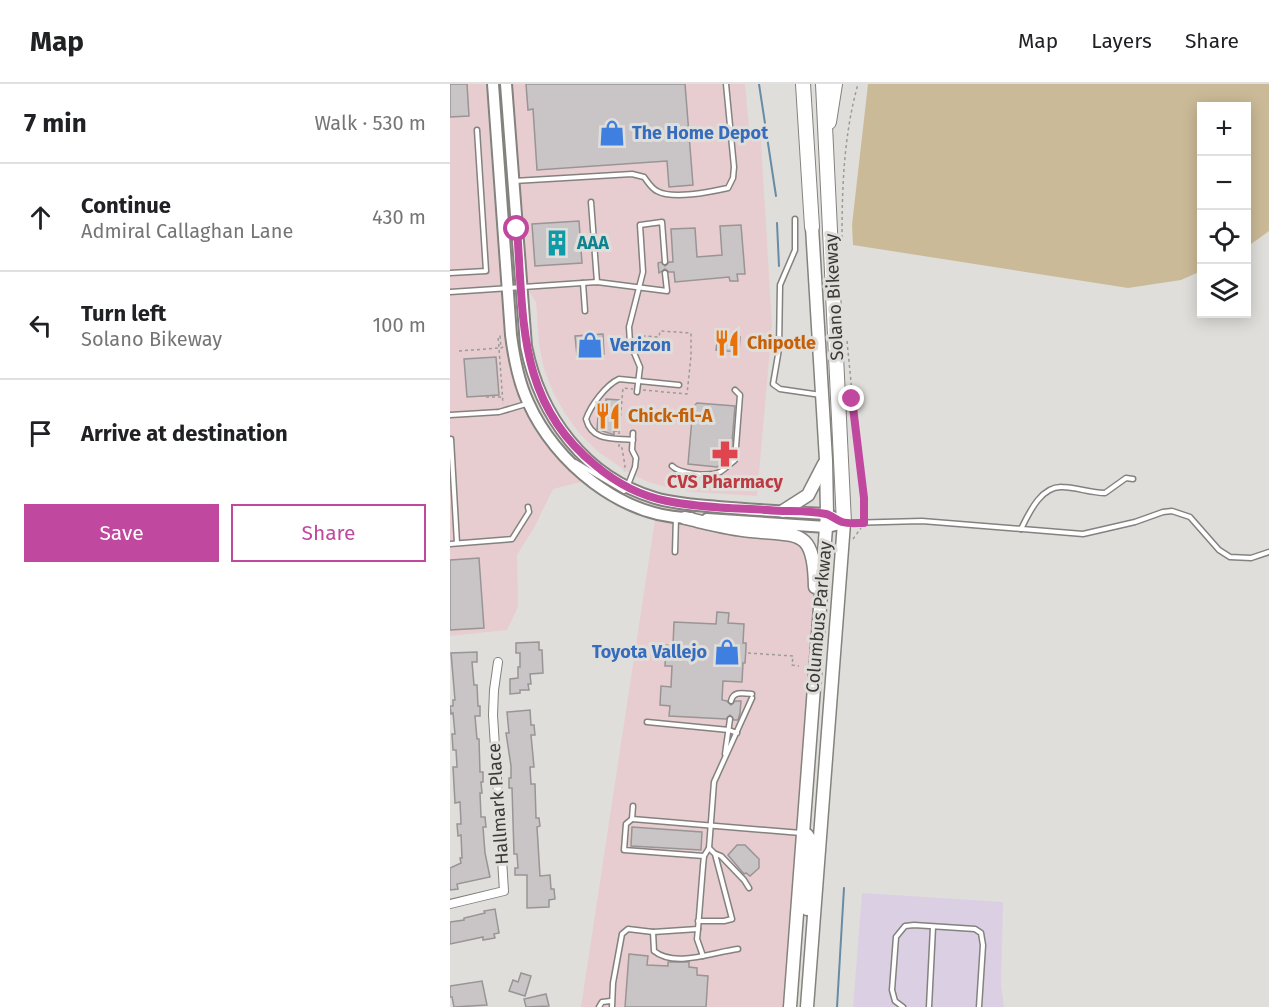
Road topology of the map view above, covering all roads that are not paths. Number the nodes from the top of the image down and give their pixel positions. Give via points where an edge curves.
1 (493, 84) edge
2 (506, 84) edge
3 (726, 84) edge
4 (794, 84) edge
5 (803, 84) edge
6 (823, 84) edge
7 (835, 84) edge
8 (477, 130) dead end
9 (825, 151) junction
10 (514, 181) junction
11 (591, 202) dead end
12 (811, 210) junction
13 (795, 219) dead end
14 (812, 227) joint
15 (665, 262) dead end
16 (450, 273) edge
17 (665, 273) dead end
18 (597, 282) junction
19 (583, 283) junction
20 (639, 287) junction
21 (522, 288) junction
22 (508, 289) junction
23 (450, 292) edge
24 (585, 311) dead end
25 (638, 381) junction
26 (679, 385) dead end
27 (735, 390) dead end
28 (637, 392) dead end
29 (822, 395) junction
30 (528, 403) junction
31 (450, 415) edge
32 (633, 433) dead end
33 (451, 439) edge
34 (633, 440) junction
35 (826, 460) junction
36 (569, 461) junction
37 (672, 466) dead end
38 (1133, 479) dead end
39 (628, 486) junction
40 (528, 507) dead end
41 (783, 511) junction
42 (827, 514) junction
43 (681, 518) junction
44 (844, 523) junction
45 (826, 527) junction
46 (1021, 529) junction
47 (457, 543) junction
48 (450, 544) edge
49 (675, 552) dead end
50 (1269, 552) edge
51 (498, 662) dead end
52 (815, 667) junction
53 (731, 701) dead end
54 (730, 719) dead end
55 (647, 722) dead end
56 (729, 730) junction
57 (737, 733) junction
58 (724, 761) junction
59 (633, 807) dead end
60 (632, 819) junction
61 (711, 825) junction
62 (803, 833) junction
63 (709, 848) junction
64 (715, 854) junction
65 (704, 856) junction
66 (748, 888) dead end
67 (450, 904) edge
68 (698, 921) junction
69 (933, 927) junction
70 (698, 929) junction
71 (653, 932) junction
72 (738, 949) dead end
73 (812, 955) junction
74 (703, 956) junction
75 (611, 1001) junction
76 (599, 1007) edge
77 (612, 1007) edge
78 (789, 1007) edge
79 (807, 1007) edge
80 (903, 1007) edge
81 (929, 1007) edge
82 (979, 1007) edge

1 - 22 main road
2 - 10 main road
3 - 10 lane via 734,167 728,188 680,194 658,192 644,177 632,174
4 - 12 highway
5 - 12 highway, Columbus Parkway
6 - 9 highway, Columbus Parkway
7 - 9 highway
8 - 16 lane via 486,271
9 - 44 highway, Columbus Parkway
10 - 21 main road
11 - 18 lane
12 - 14 highway, Columbus Parkway
13 - 29 lane via 795,249 780,285 779,349 773,384 780,389
14 - 29 main road, Columbus Parkway
15 - 20 lane via 662,222 640,225 643,272
17 - 20 lane via 667,291
18 - 19 lane
18 - 20 lane
19 - 21 lane
19 - 24 lane
20 - 25 lane via 629,327 630,343 640,367
21 - 22 lane
21 - 39 main road via 529,360 546,408 579,451 608,476
22 - 23 lane
22 - 30 main road via 512,348
25 - 26 lane
25 - 28 lane
25 - 34 lane via 612,382 586,420 598,436
27 - 37 lane via 740,395 735,460 712,474 676,471
29 - 35 main road, Columbus Parkway
30 - 31 lane via 499,412
30 - 36 main road via 549,439
32 - 34 lane
33 - 47 lane
34 - 39 lane via 636,458
35 - 41 main road via 808,495
35 - 42 main road, Columbus Parkway
36 - 39 lane via 621,491
36 - 43 main road via 613,495 644,509
38 - 46 lane via 1126,478 1105,493 1053,487 1035,503
39 - 41 main road via 667,501
40 - 47 lane via 529,512 512,539
41 - 42 main road
42 - 44 main road
42 - 45 main road, Columbus Parkway
43 - 45 main road
43 - 49 lane
43 - 52 main road via 748,531 791,534 806,544 814,558
44 - 45 main road
44 - 46 lane via 922,521
44 - 73 main road, Columbus Parkway
45 - 52 main road, Columbus Parkway
46 - 50 lane via 1083,534 1172,511 1190,517 1219,550 1230,556 1244,559
47 - 48 lane
51 - 67 street, Hallmark Place via 493,715 504,891
52 - 62 main road, Columbus Parkway
53 - 57 lane via 736,693 752,696
54 - 56 lane
55 - 56 lane
56 - 57 lane
56 - 58 lane
57 - 58 lane
58 - 61 lane via 714,782
59 - 60 lane
60 - 61 lane
60 - 65 lane via 626,824 624,850
61 - 62 lane
61 - 63 lane
62 - 73 main road via 811,841 806,921
62 - 78 main road, Columbus Parkway
63 - 64 lane
63 - 65 lane
64 - 66 lane
64 - 68 lane via 732,919
65 - 68 lane
68 - 70 lane
69 - 80 lane via 905,926 896,937 892,990
69 - 81 lane
69 - 82 lane via 975,929 981,933
70 - 71 lane
70 - 74 lane
71 - 74 lane via 654,951 661,956
71 - 75 lane via 628,929 622,934
72 - 74 lane
73 - 79 main road, Columbus Parkway
75 - 76 lane via 602,1002
75 - 77 lane

